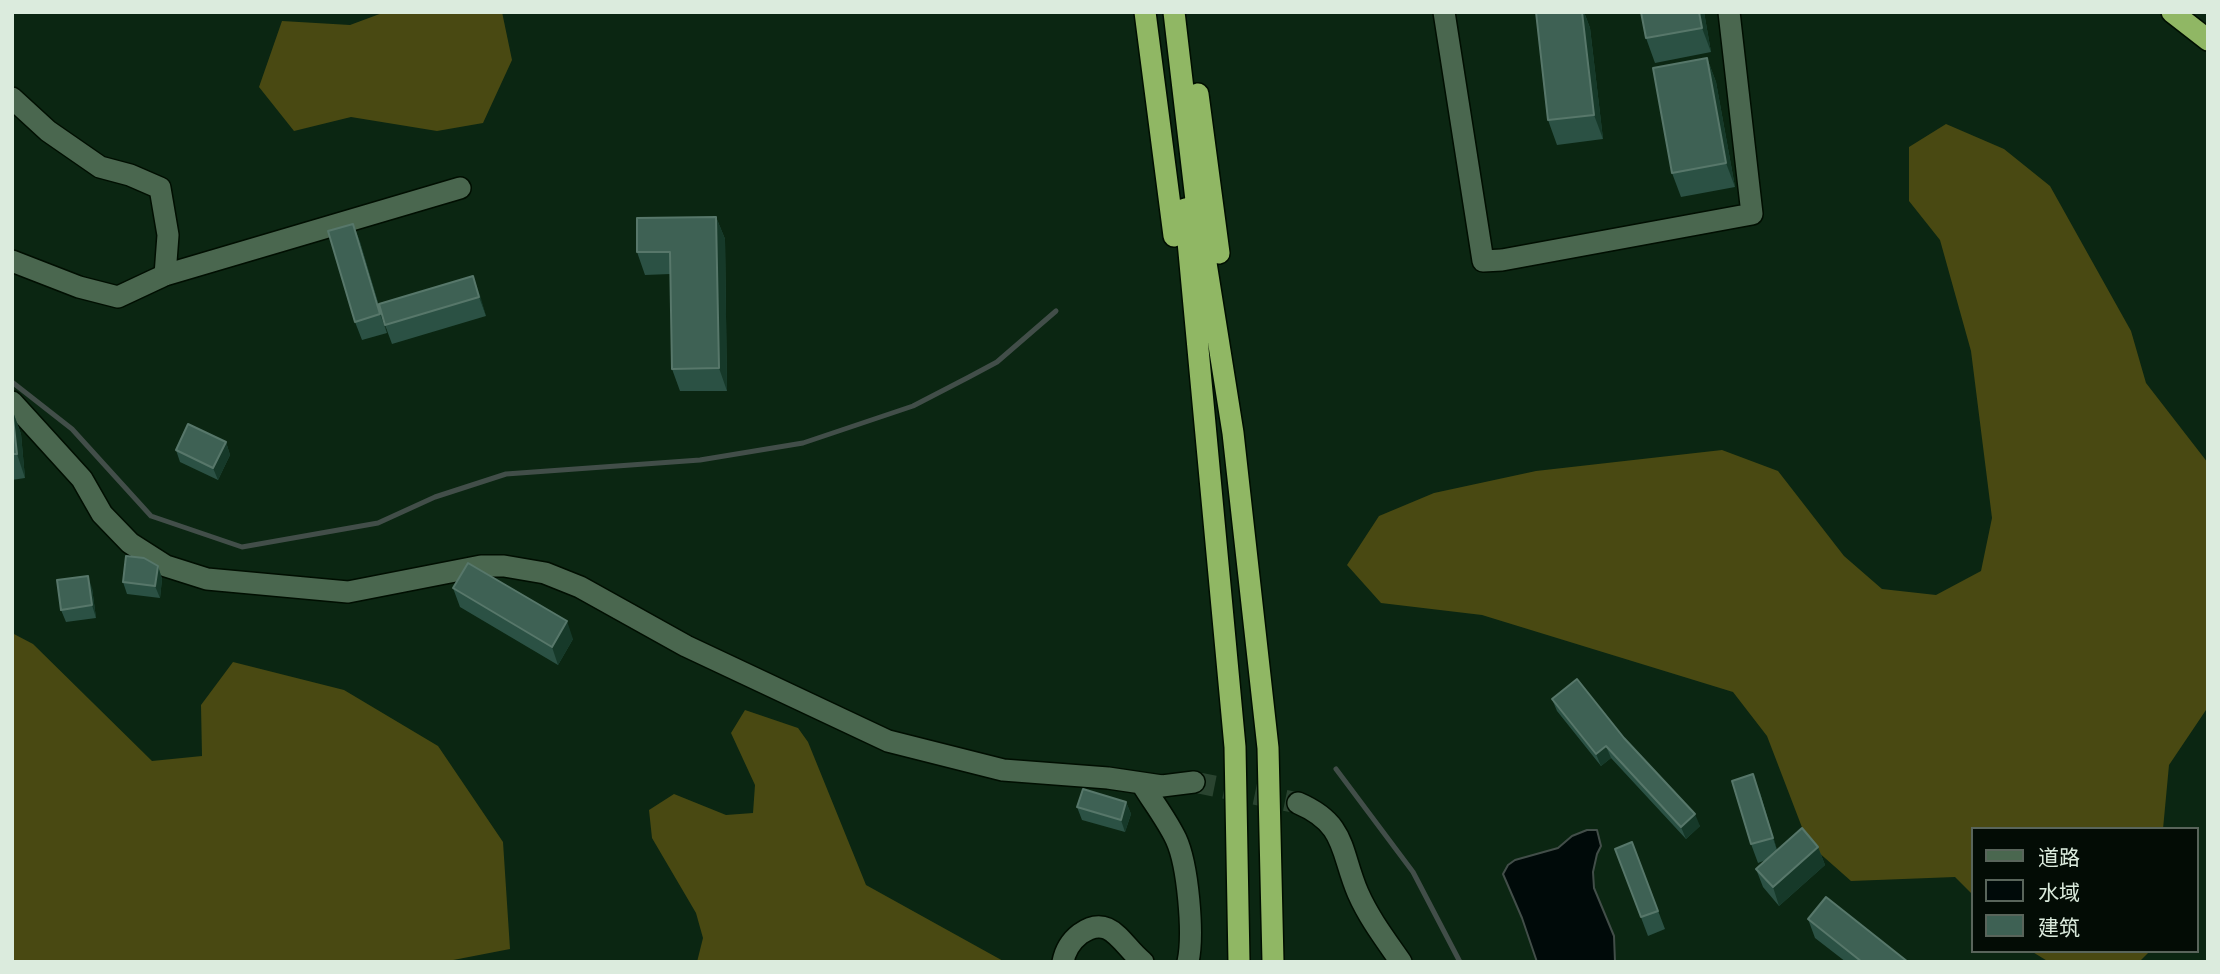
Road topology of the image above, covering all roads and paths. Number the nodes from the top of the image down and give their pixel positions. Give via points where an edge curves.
1 (1144, 12) edge
2 (1160, 12) edge
3 (1174, 12) edge
4 (1188, 12) edge
5 (1444, 12) edge
6 (1729, 12) edge
7 (2172, 12) edge
8 (2208, 40) edge
9 (12, 98) edge
10 (460, 188) dead end
11 (12, 261) edge
12 (166, 275) junction
13 (12, 402) edge
14 (1233, 433) junction
15 (1205, 434) junction
16 (1194, 782) tunnel mouth
17 (1142, 783) junction
18 (1298, 803) tunnel mouth
19 (1063, 962) edge
20 (1143, 962) edge
21 (1188, 962) edge
22 (1239, 962) edge
23 (1273, 962) edge
24 (1401, 962) edge

1 - 15 highway via 1182,306
2 - 15 highway via 1183,187
3 - 14 highway via 1196,200
4 - 14 highway via 1230,344
5 - 6 street via 1483,261 1752,214
7 - 8 highway
9 - 12 street via 48,131 100,167 160,188 168,235
10 - 12 street
11 - 12 street via 118,297
13 - 17 street via 82,480 116,530 148,556 186,573 232,582 348,592 481,566 527,569 580,587 686,646 888,741 1003,770
14 - 23 highway via 1268,748
15 - 22 highway via 1235,747
16 - 17 street
17 - 21 street via 1177,840 1191,924
18 - 24 street via 1328,820 1341,842 1357,891
19 - 20 street via 1077,936 1090,928 1106,927

